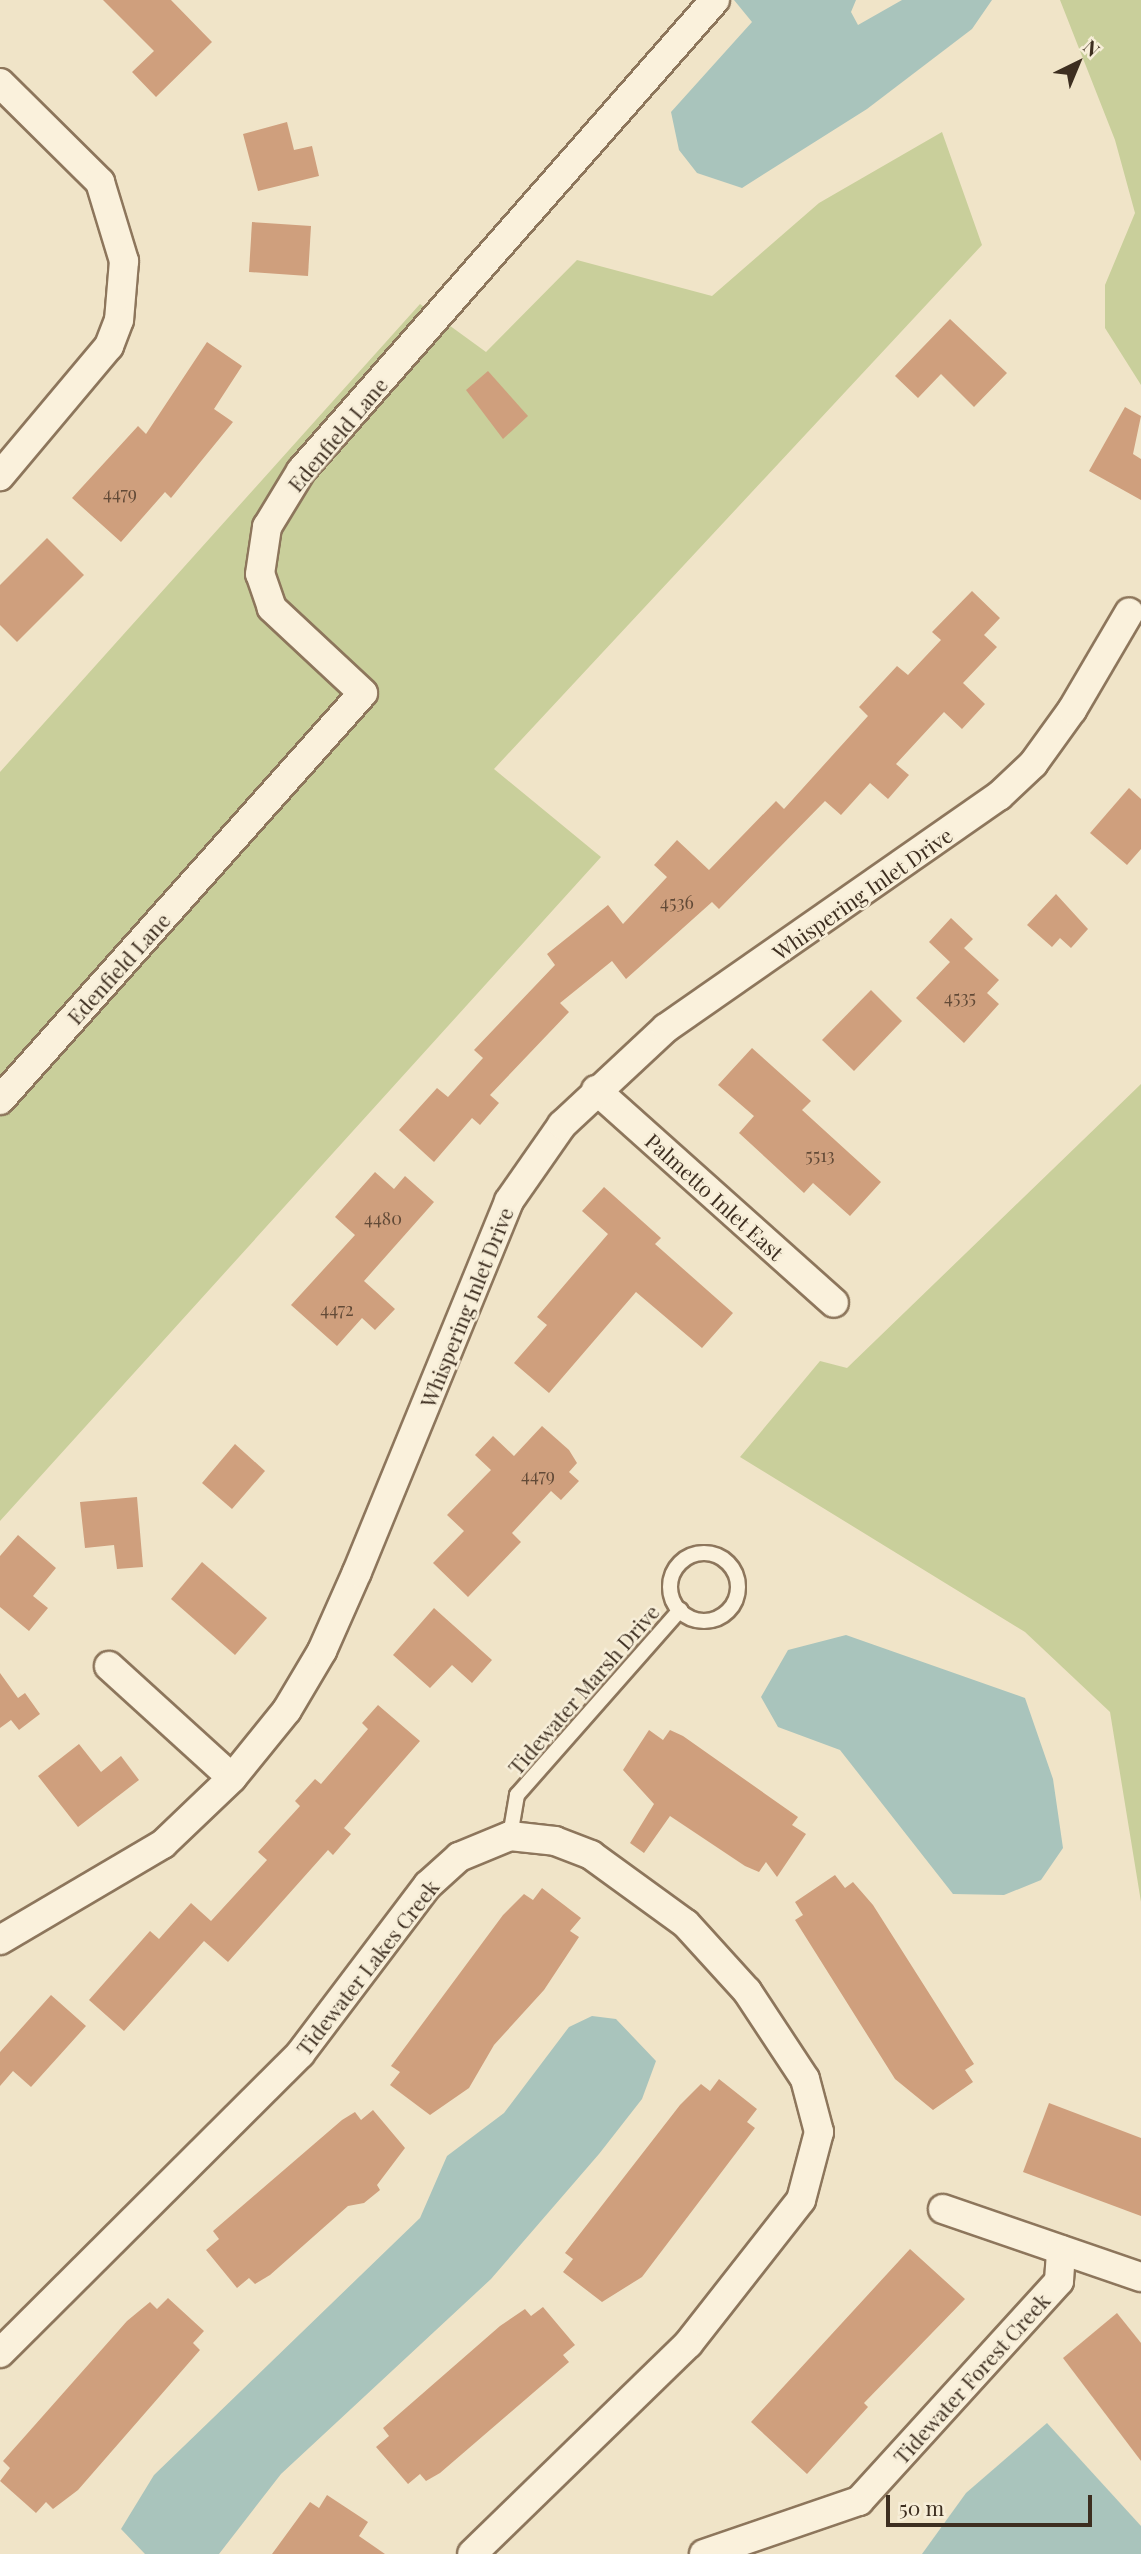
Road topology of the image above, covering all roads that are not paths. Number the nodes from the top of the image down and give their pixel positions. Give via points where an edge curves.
1 (715, 0) edge
2 (0, 83) edge
3 (0, 476) edge
4 (1129, 612) dead end
5 (596, 1090) junction
6 (0, 1100) edge
7 (834, 1303) dead end
8 (680, 1610) junction
9 (110, 1666) dead end
10 (232, 1778) junction
11 (510, 1836) junction
12 (0, 1940) edge
13 (943, 2209) dead end
14 (1061, 2250) junction
15 (1141, 2277) edge
16 (0, 2353) edge
17 (472, 2554) edge
18 (704, 2554) edge

1 - 6 street, Edenfield Lane via 301,471 267,527 260,574 272,608 363,694
2 - 3 street via 100,182 124,261 119,320 109,346
4 - 5 street, Whispering Inlet Drive via 1072,710 1033,764 999,796 666,1028
5 - 7 street, Palmetto Inlet East
5 - 10 street, Whispering Inlet Drive via 562,1125 509,1201 322,1651 287,1710
8 - 8 lane via 709,1621 729,1611 738,1590 732,1567 701,1553 679,1564 670,1586
8 - 11 lane, Tidewater Marsh Drive via 517,1795
9 - 10 street
10 - 12 street, Whispering Inlet Drive via 163,1844
11 - 16 street, Tidewater Lakes Creek via 459,1857 428,1885 300,2054
11 - 17 street, Tidewater Lakes Creek via 555,1841 591,1855 686,1924 747,1991 805,2079 819,2132 800,2200 688,2344
13 - 14 street
14 - 15 street
14 - 18 street, Tidewater Forest Creek via 1059,2281 859,2501

